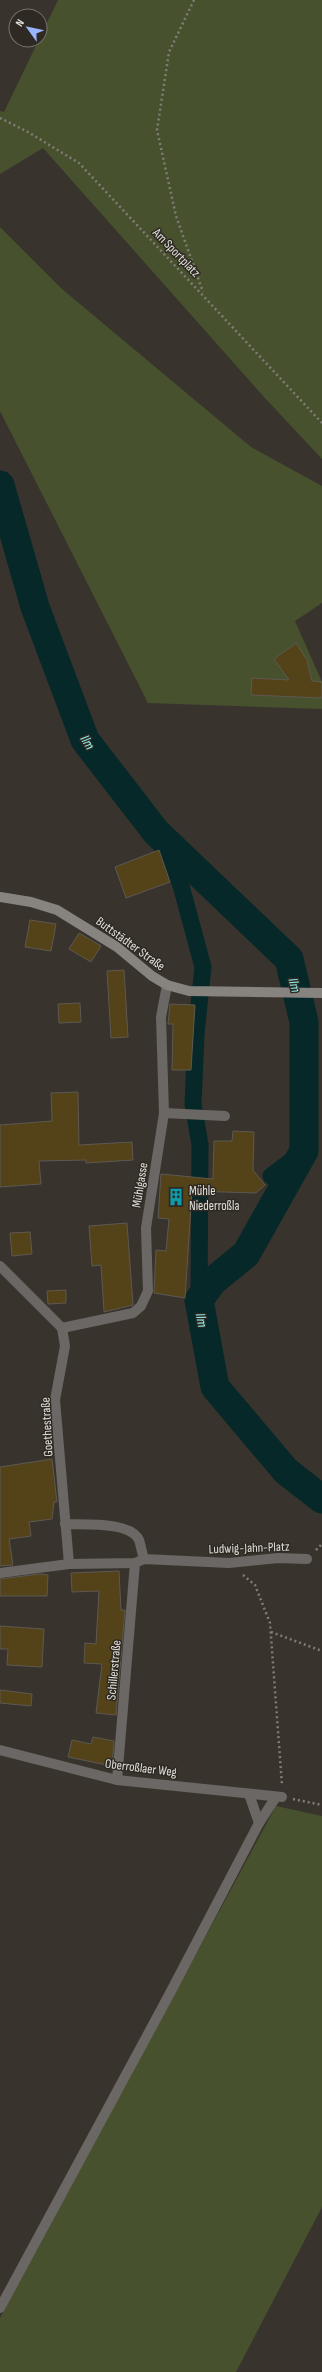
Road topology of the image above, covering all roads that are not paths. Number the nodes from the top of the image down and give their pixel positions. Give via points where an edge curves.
1 (0, 897) edge
2 (167, 985) junction
3 (322, 993) edge
4 (164, 1113) junction
5 (225, 1116) dead end
6 (0, 1266) edge
7 (62, 1328) junction
8 (65, 1524) junction
9 (307, 1559) dead end
10 (139, 1561) junction
11 (68, 1564) junction
12 (0, 1573) edge
13 (0, 1750) edge
14 (117, 1780) junction
15 (248, 1794) junction
16 (259, 1823) junction
17 (0, 2308) edge

1 - 2 main road, Buttstädter Straße via 58,910 117,947
2 - 3 main road, Buttstädter Straße via 189,991
2 - 4 street, Mühlgasse via 161,1017
4 - 5 street
4 - 7 street, Mühlgasse via 146,1228 148,1291 141,1306 132,1313
6 - 7 street
7 - 8 street, Goethestraße via 65,1346 55,1400
8 - 10 street via 117,1526 129,1530 138,1539
8 - 11 street, Goethestraße
9 - 10 street, Ludwig-Jahn-Platz via 278,1558 229,1562
10 - 11 street, Ludwig-Jahn-Platz
10 - 14 street, Schillerstraße
11 - 12 street, Ludwig-Jahn-Platz
13 - 14 street, Oberroßlaer Weg
14 - 15 street, Oberroßlaer Weg
15 - 16 street
15 - 16 street, Oberroßlaer Weg via 279,1797
16 - 17 street

